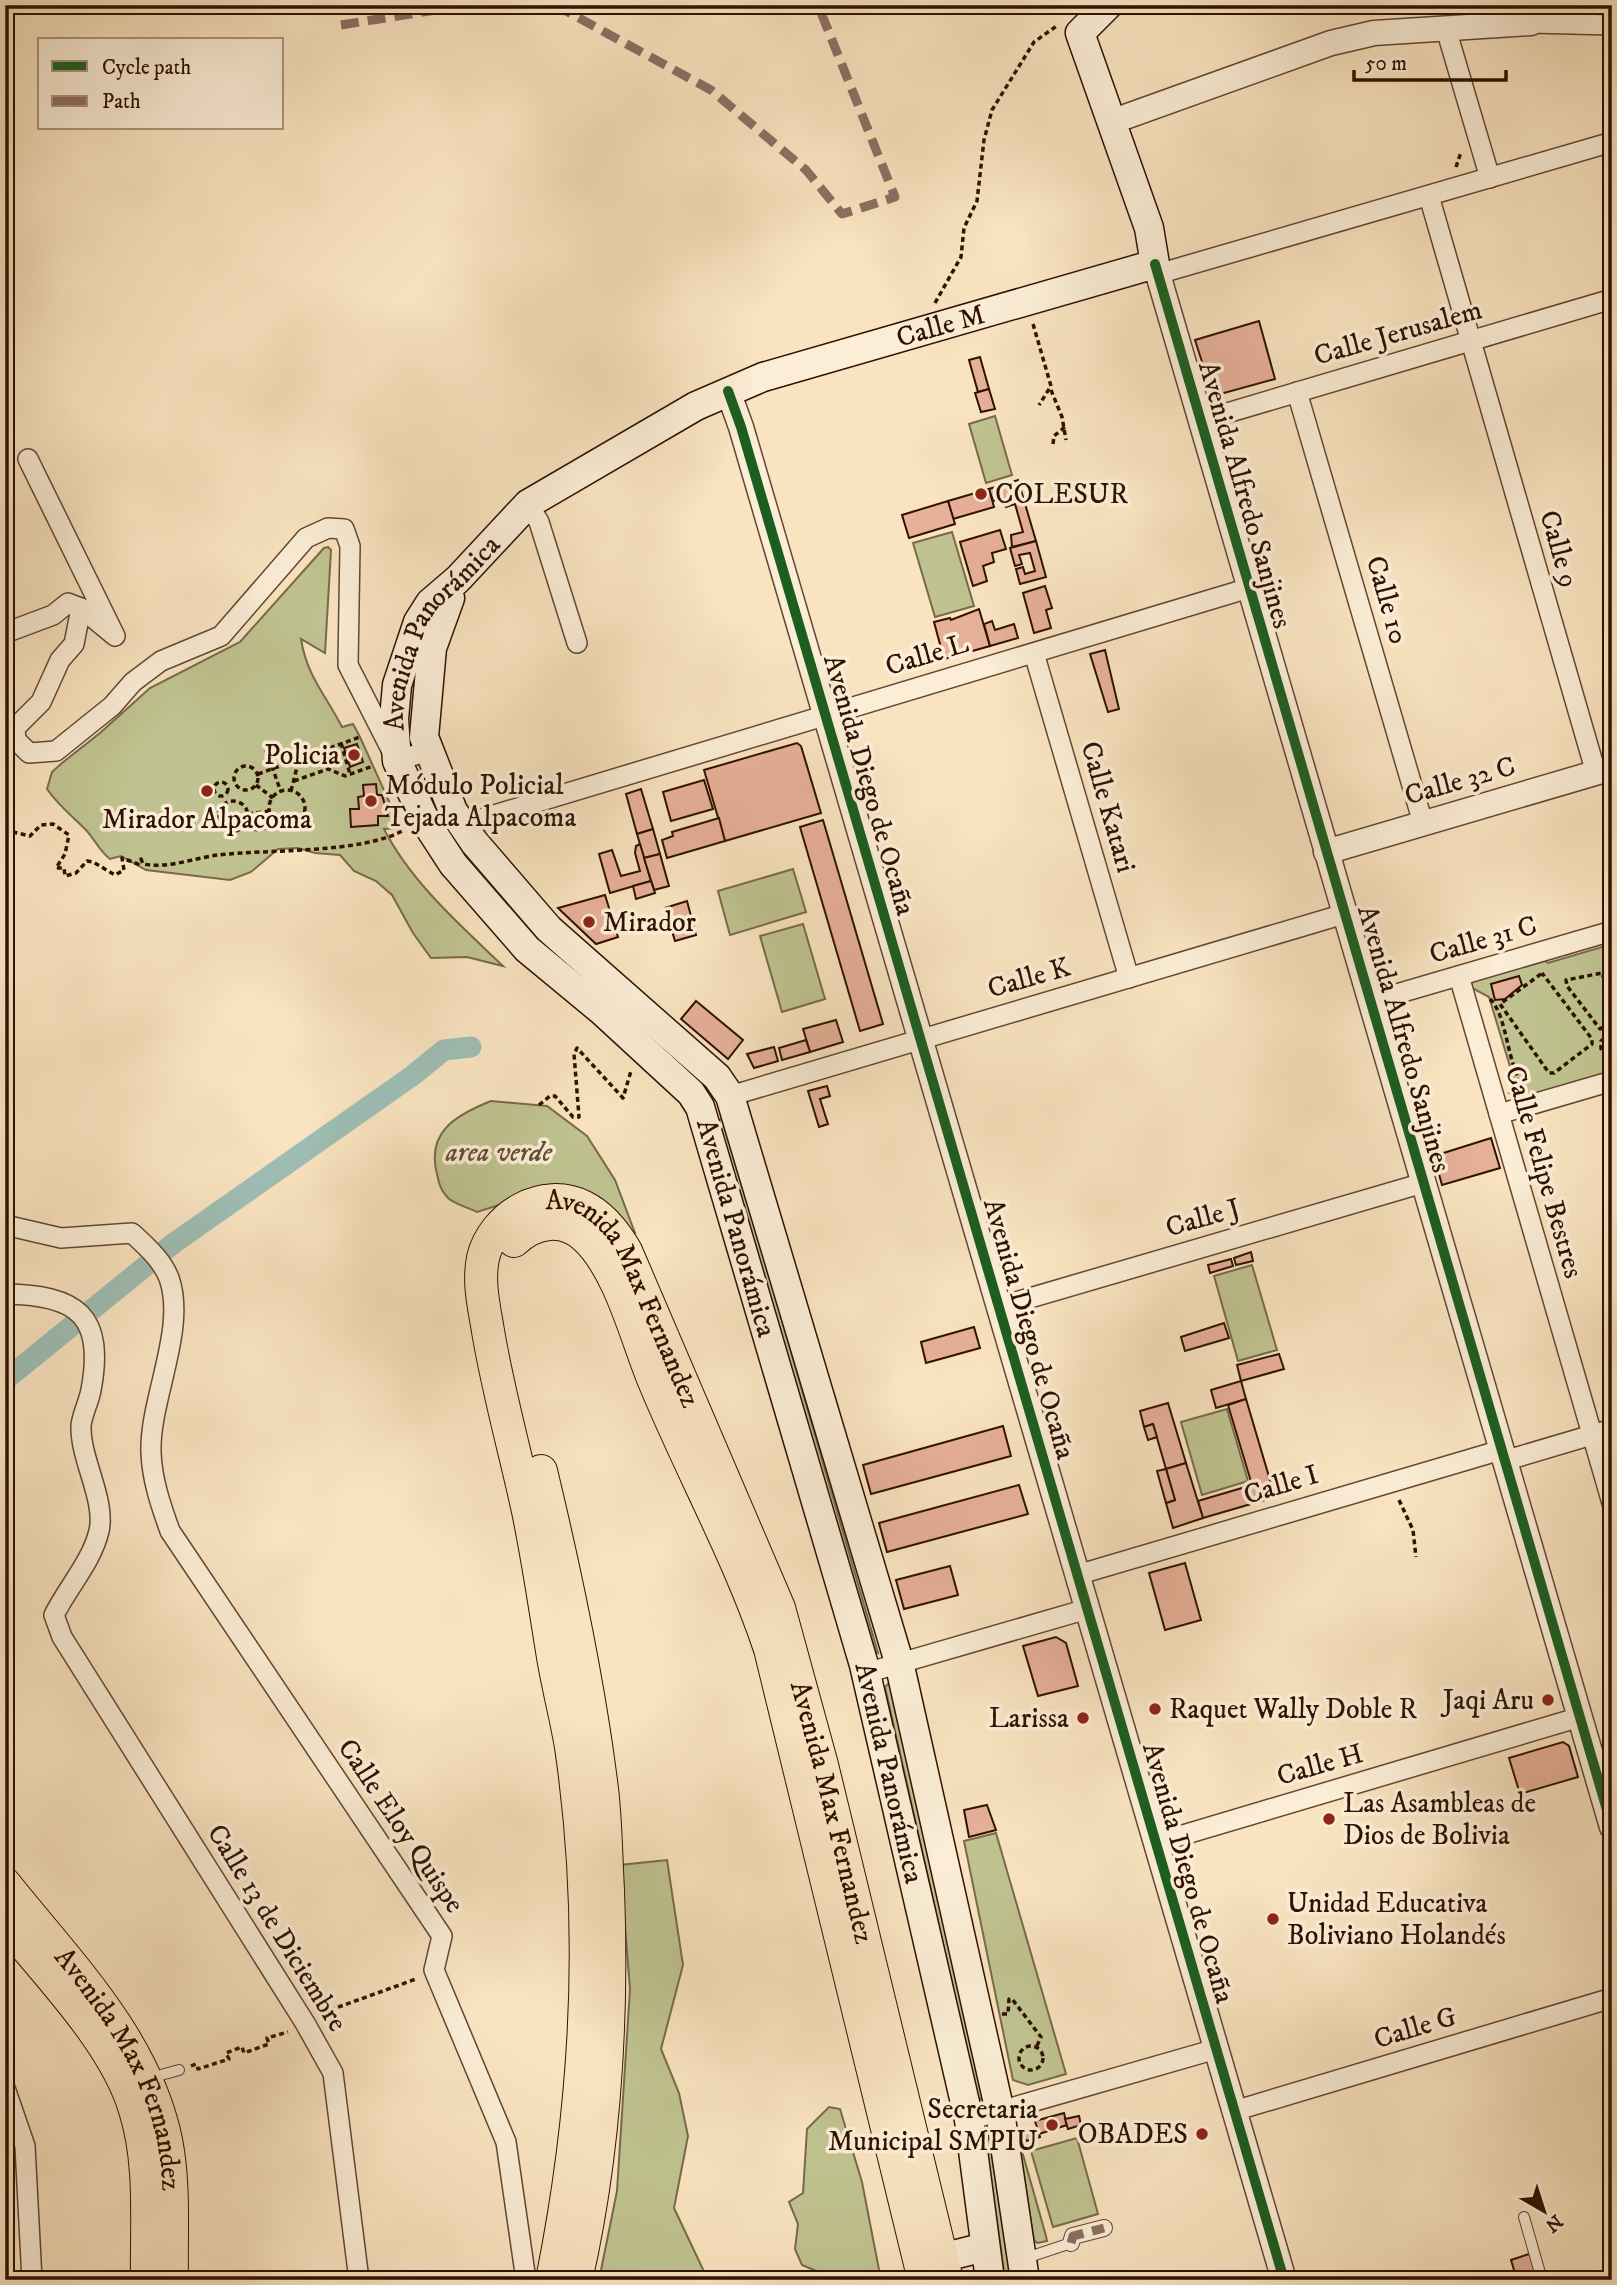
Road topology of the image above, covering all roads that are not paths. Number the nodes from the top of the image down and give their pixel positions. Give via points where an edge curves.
1 (1108, 5) edge
2 (1532, 14) edge
3 (1495, 15) edge
4 (1612, 25) edge
5 (1447, 29) junction
6 (1111, 122) junction
7 (1612, 142) edge
8 (1490, 178) junction
9 (1429, 196) junction
10 (1156, 269) junction
11 (1612, 299) edge
12 (1470, 341) junction
13 (728, 391) junction
14 (1297, 392) junction
15 (1200, 421) junction
16 (29, 459) dead end
17 (528, 504) junction
18 (458, 579) junction
19 (1249, 589) junction
20 (81, 608) junction
21 (5, 633) edge
22 (577, 643) dead end
23 (1034, 653) junction
24 (825, 715) junction
25 (430, 750) junction
26 (385, 764) junction
27 (1604, 770) edge
28 (1423, 823) junction
29 (461, 825) junction
30 (422, 832) junction
31 (1326, 852) junction
32 (1344, 914) junction
33 (1612, 931) edge
34 (1459, 976) junction
35 (1129, 978) junction
36 (1369, 1002) junction
37 (920, 1040) junction
38 (1612, 1081) edge
39 (730, 1096) junction
40 (700, 1107) junction
41 (1499, 1114) junction
42 (1423, 1183) junction
43 (5, 1225) edge
44 (5, 1294) edge
45 (999, 1307) junction
46 (1612, 1429) edge
47 (1592, 1435) junction
48 (1503, 1455) junction
49 (1612, 1503) edge
50 (1077, 1575) junction
51 (1087, 1609) junction
52 (899, 1662) junction
53 (866, 1673) junction
54 (1580, 1717) junction
55 (592, 1827) junction
56 (1612, 1827) edge
57 (1156, 1843) junction
58 (5, 1884) edge
59 (5, 1922) edge
60 (1612, 1998) edge
61 (1216, 2049) junction
62 (179, 2070) road end
63 (138, 2083) junction
64 (5, 2088) edge
65 (1234, 2110) junction
66 (1000, 2112) junction
67 (969, 2120) junction
68 (1524, 2217) dead end
69 (1104, 2228) dead end
70 (1071, 2243) joint
71 (985, 2247) junction
72 (933, 2270) edge
73 (1023, 2270) edge
74 (32, 2280) edge
75 (147, 2280) edge
76 (172, 2280) edge
77 (359, 2280) edge
78 (526, 2280) edge
79 (552, 2280) edge
80 (576, 2280) edge
81 (990, 2280) edge
82 (1284, 2280) edge
83 (1542, 2280) edge

1 - 6 main road, Avenida Alfredo Sanjines via 1069,29
2 - 3 street
2 - 4 street
3 - 5 street
5 - 6 street via 1374,33 1331,43
5 - 8 street
6 - 10 main road, Avenida Alfredo Sanjines via 1149,228
7 - 8 street
8 - 9 street
9 - 10 street
9 - 12 street, Calle 9
10 - 13 main road, Calle M via 827,358
10 - 15 street, Avenida Alfredo Sanjines
11 - 12 street, Calle Jerusalem
12 - 14 street, Calle Jerusalem
12 - 27 street, Calle 9
13 - 17 main road, Avenida Panorámica
13 - 24 street, Avenida Diego de Ocaña
14 - 15 street, Calle Jerusalem
14 - 28 street, Calle 10
15 - 19 street, Avenida Alfredo Sanjines
16 - 20 street via 115,636
17 - 18 main road, Avenida Panorámica
17 - 22 street via 539,522
18 - 25 main road, Avenida Panorámica via 432,648 424,737
18 - 26 main road, Avenida Panorámica via 430,603 409,644
19 - 23 street, Calle L
19 - 31 street, Avenida Alfredo Sanjines
20 - 21 street via 68,603 53,615
20 - 26 street via 74,644 60,660 41,702 15,728 16,740 29,752 56,751 161,661 222,636 306,538 328,528 344,529 350,546 348,665
23 - 24 street, Calle L
23 - 35 street, Calle Katari
24 - 29 street, Calle L
24 - 37 street, Avenida Diego de Ocaña
25 - 26 street
25 - 29 main road, Avenida Panorámica
26 - 30 main road, Avenida Panorámica
27 - 28 street, Calle 32 C
28 - 31 street, Calle 32 C
29 - 30 main road
29 - 39 main road, Avenida Panorámica via 549,929 717,1077
30 - 40 main road, Avenida Panorámica via 527,949 602,1010 691,1093
31 - 32 street, Avenida Alfredo Sanjines
32 - 35 street, Calle K
32 - 36 street, Avenida Alfredo Sanjines
33 - 34 street, Calle 31 C
34 - 36 street, Calle 31 C
34 - 41 street, Calle Felipe Bestres
35 - 37 street, Calle K
36 - 42 street, Avenida Alfredo Sanjines
37 - 39 street, Calle K
37 - 45 street, Avenida Diego de Ocaña
38 - 41 street
39 - 40 main road
39 - 52 main road, Avenida Panorámica
40 - 53 main road, Avenida Panorámica
41 - 47 street, Calle Felipe Bestres
42 - 45 street, Calle J
42 - 48 street, Avenida Alfredo Sanjines
43 - 78 street, Calle Eloy Quispe via 61,1238 132,1233 169,1279 172,1325 151,1451 154,1483 170,1531 442,1937 434,1970 506,2141
44 - 77 street, Calle 13 de Diciembre via 58,1299 91,1328 96,1364 81,1423 83,1454 100,1528 91,1553 54,1615 62,1637 332,2073
45 - 50 street, Avenida Diego de Ocaña
46 - 47 street, Calle I
47 - 48 street, Calle I
47 - 49 street, Calle Felipe Bestres
48 - 50 street, Calle I
48 - 54 street, Avenida Alfredo Sanjines
50 - 51 street, Avenida Diego de Ocaña
51 - 52 street
51 - 57 street, Avenida Diego de Ocaña
52 - 53 street
52 - 66 main road, Avenida Panorámica
53 - 67 main road, Avenida Panorámica
54 - 56 street, Avenida Alfredo Sanjines
54 - 57 street, Calle H
55 - 72 main road, Avenida Max Fernandez via 602,1790 569,1606 514,1403 505,1316 503,1270 513,1242 547,1223 559,1223 586,1238 609,1272 769,1612 770,1649
55 - 79 main road, Avenida Max Fernandez via 580,2106 571,2187
55 - 80 main road, Avenida Max Fernandez via 611,1966 608,2058 597,2161
57 - 61 street, Avenida Diego de Ocaña
58 - 63 main road, Avenida Max Fernandez via 122,2032
59 - 63 main road, Avenida Max Fernandez
60 - 65 street, Calle G
61 - 65 street, Avenida Diego de Ocaña
61 - 66 street
62 - 63 lane
63 - 75 main road, Avenida Max Fernandez via 147,2180
63 - 76 main road, Avenida Max Fernandez via 167,2143
64 - 74 street via 25,2146
65 - 82 street, Avenida Diego de Ocaña
66 - 67 street
66 - 73 main road, Avenida Panorámica
67 - 71 main road, Avenida Panorámica
68 - 83 lane
69 - 70 street via 1073,2236
70 - 73 lane
71 - 72 main road
71 - 81 main road, Avenida Panorámica

